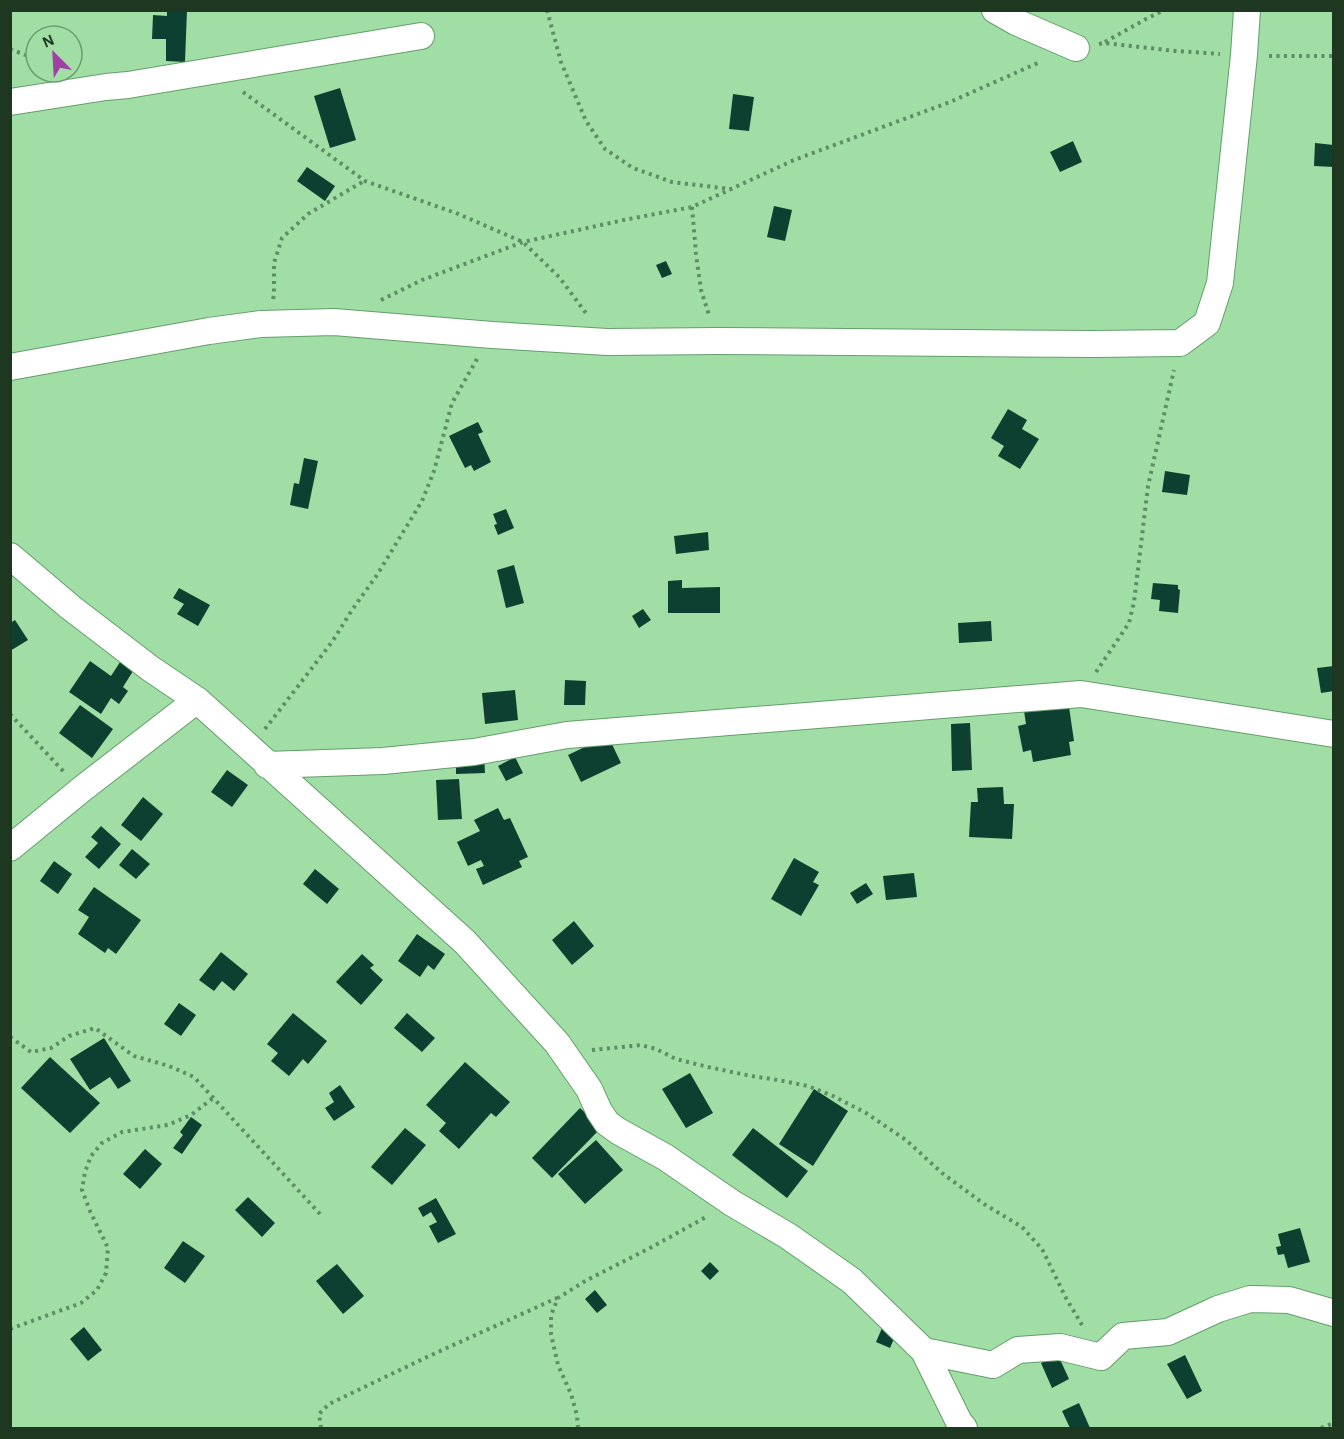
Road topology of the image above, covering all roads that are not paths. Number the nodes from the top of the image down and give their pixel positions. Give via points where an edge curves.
1 (995, 10) edge
2 (1247, 10) edge
3 (421, 36) dead end
4 (1076, 48) road end
5 (10, 102) edge
6 (10, 367) edge
7 (11, 557) edge
8 (196, 700) junction
9 (1334, 734) edge
10 (258, 756) junction
11 (10, 848) edge
12 (1334, 1313) edge
13 (924, 1351) junction
14 (964, 1428) edge

1 - 4 street
2 - 6 street via 1220,283 1207,323 1180,343 607,342 334,322 261,324 208,331
3 - 5 street
7 - 8 street via 70,607
8 - 10 street
8 - 11 street
9 - 10 street via 1081,694 567,735 474,752 383,761
10 - 13 street via 465,942 557,1043 607,1123 665,1156 852,1281
12 - 13 street via 1289,1300 1250,1299 1168,1332 1123,1336 1101,1357 1059,1347 1018,1350 993,1365
13 - 14 street

